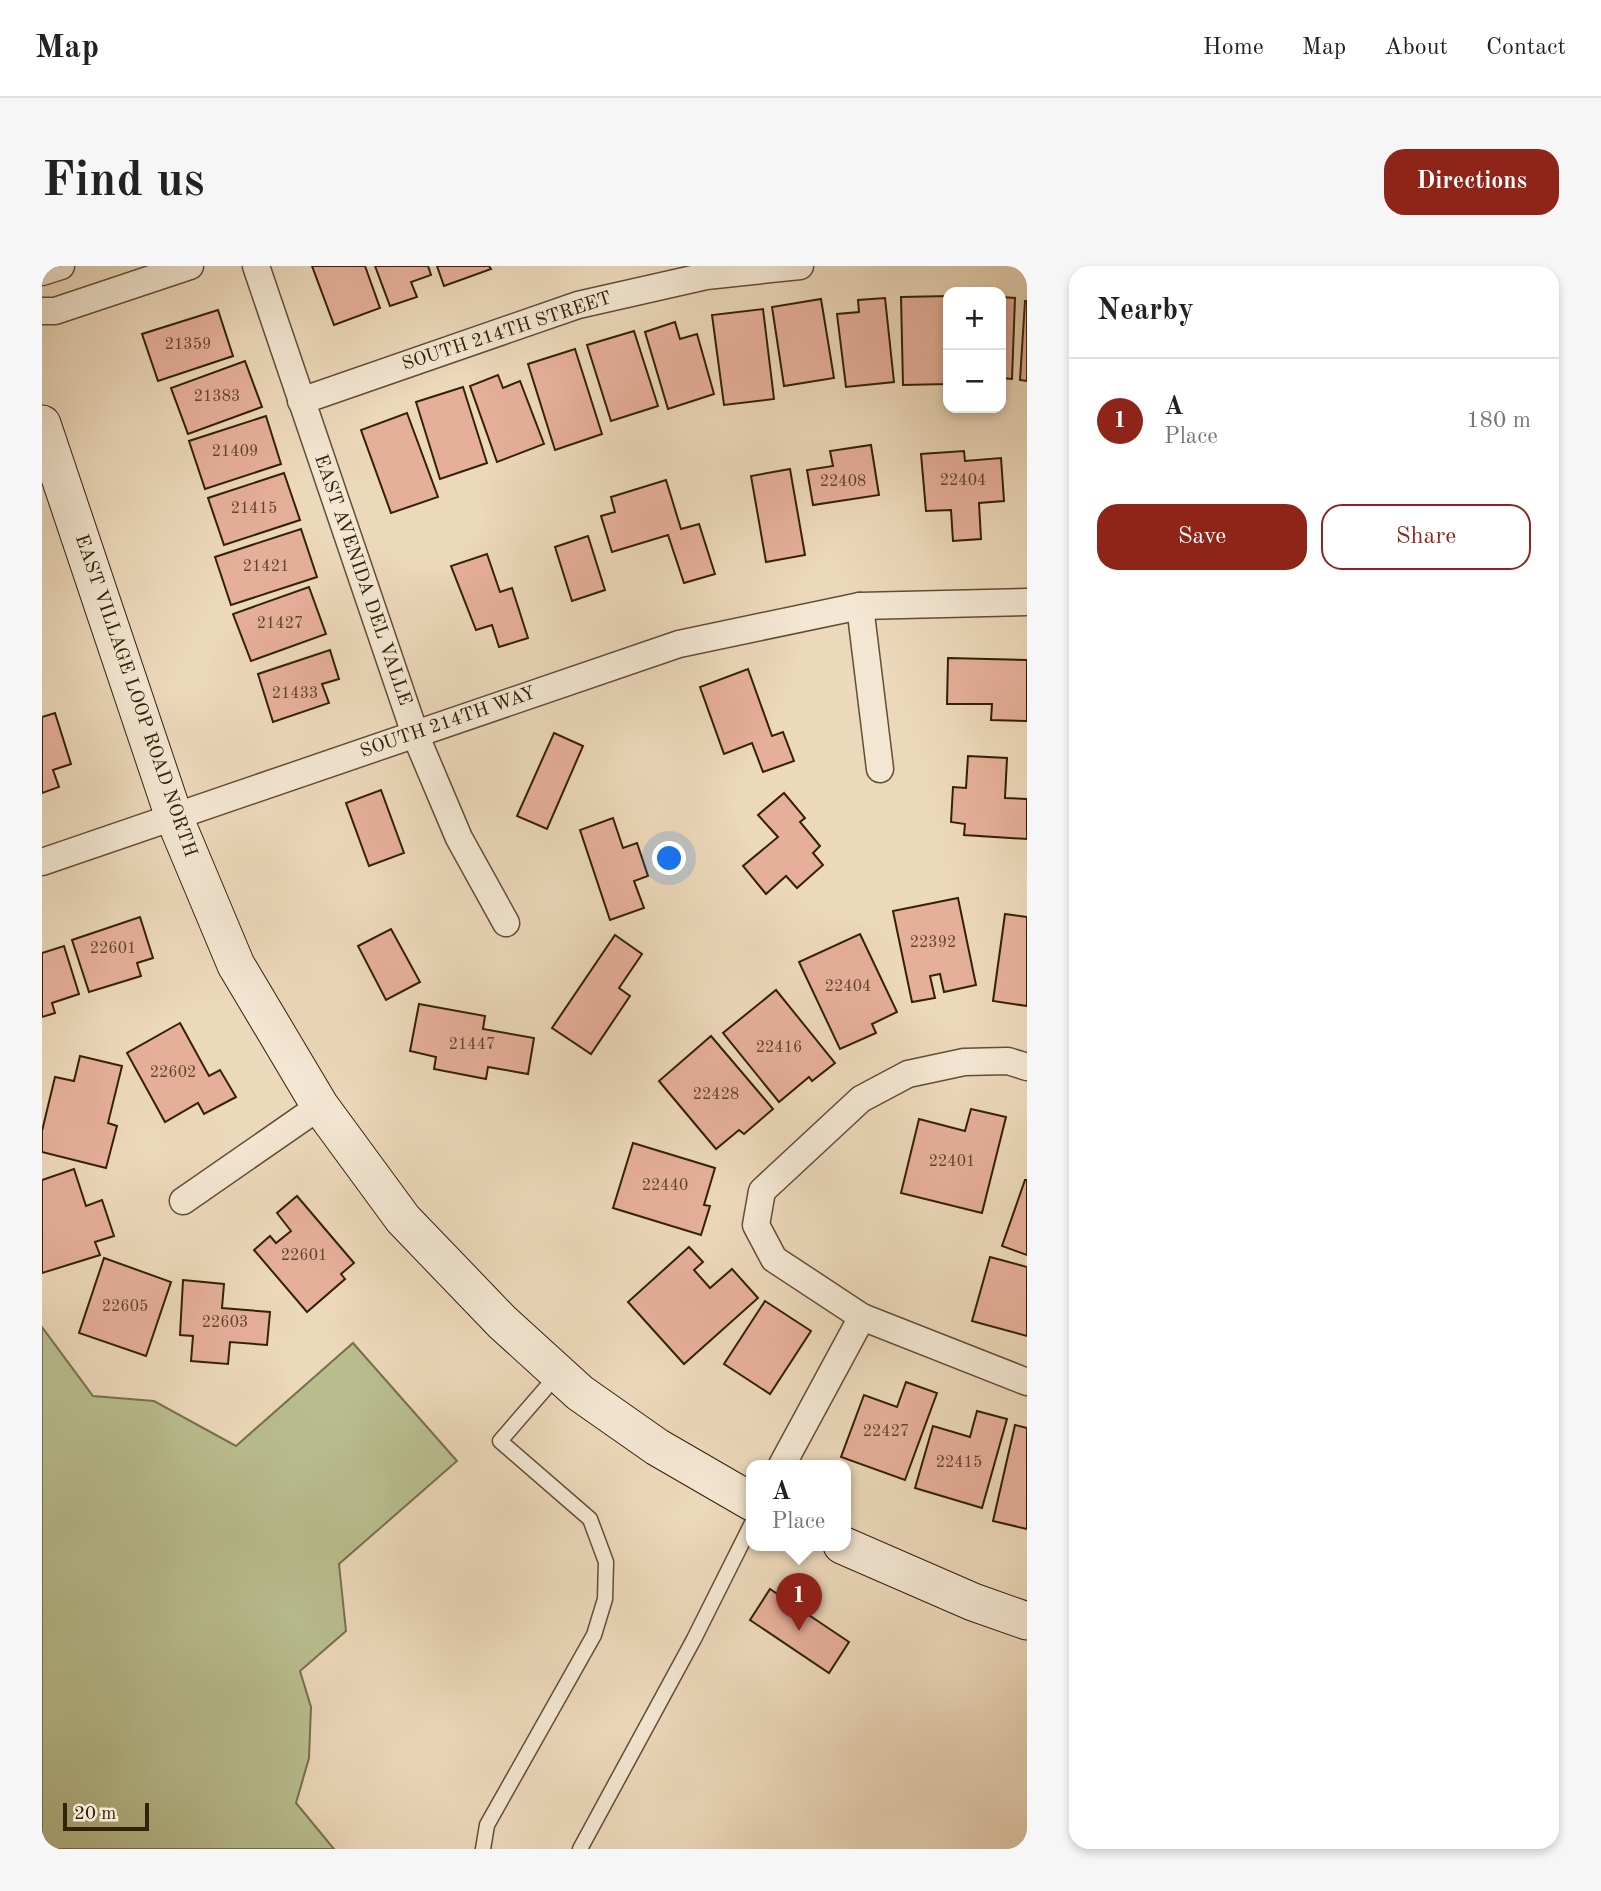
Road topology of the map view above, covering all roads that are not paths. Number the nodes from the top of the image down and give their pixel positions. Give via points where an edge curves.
1 (61, 266) edge
2 (190, 266) edge
3 (256, 266) edge
4 (800, 266) edge
5 (42, 272) edge
6 (42, 311) edge
7 (301, 401) junction
8 (42, 424) edge
9 (1027, 601) edge
10 (860, 606) junction
11 (415, 734) junction
12 (880, 769) dead end
13 (174, 817) junction
14 (42, 862) edge
15 (506, 923) dead end
16 (1027, 1067) edge
17 (320, 1106) junction
18 (183, 1201) dead end
19 (862, 1317) junction
20 (559, 1373) junction
21 (1027, 1382) edge
22 (785, 1460) edge
23 (746, 1499) edge
24 (746, 1535) edge
25 (851, 1549) edge
26 (1027, 1621) edge
27 (483, 1849) edge
28 (580, 1849) edge

1 - 5 street
2 - 6 street via 55,311
3 - 7 street, EAST AVENIDA DEL VALLE
4 - 7 street, SOUTH 214TH STREET via 706,276 578,305
7 - 11 street, EAST AVENIDA DEL VALLE
8 - 13 street, EAST VILLAGE LOOP ROAD NORTH
9 - 10 street, SOUTH 214TH WAY
10 - 11 street, SOUTH 214TH WAY via 679,644
10 - 12 street
11 - 13 street, SOUTH 214TH WAY
11 - 15 street, EAST AVENIDA DEL VALLE via 459,838
13 - 14 street, SOUTH 214TH WAY
13 - 17 street, EAST VILLAGE LOOP ROAD NORTH via 236,965
16 - 19 street via 1008,1061 964,1062 908,1074 860,1099 762,1191 756,1225 774,1259
17 - 18 street
17 - 20 street, EAST VILLAGE LOOP ROAD NORTH via 403,1219 502,1322
19 - 21 street
19 - 22 street
20 - 23 street, EAST VILLAGE LOOP ROAD NORTH via 657,1447
20 - 27 lane via 500,1441 590,1519 607,1562 605,1598 594,1635 487,1825
24 - 28 lane
25 - 26 street

